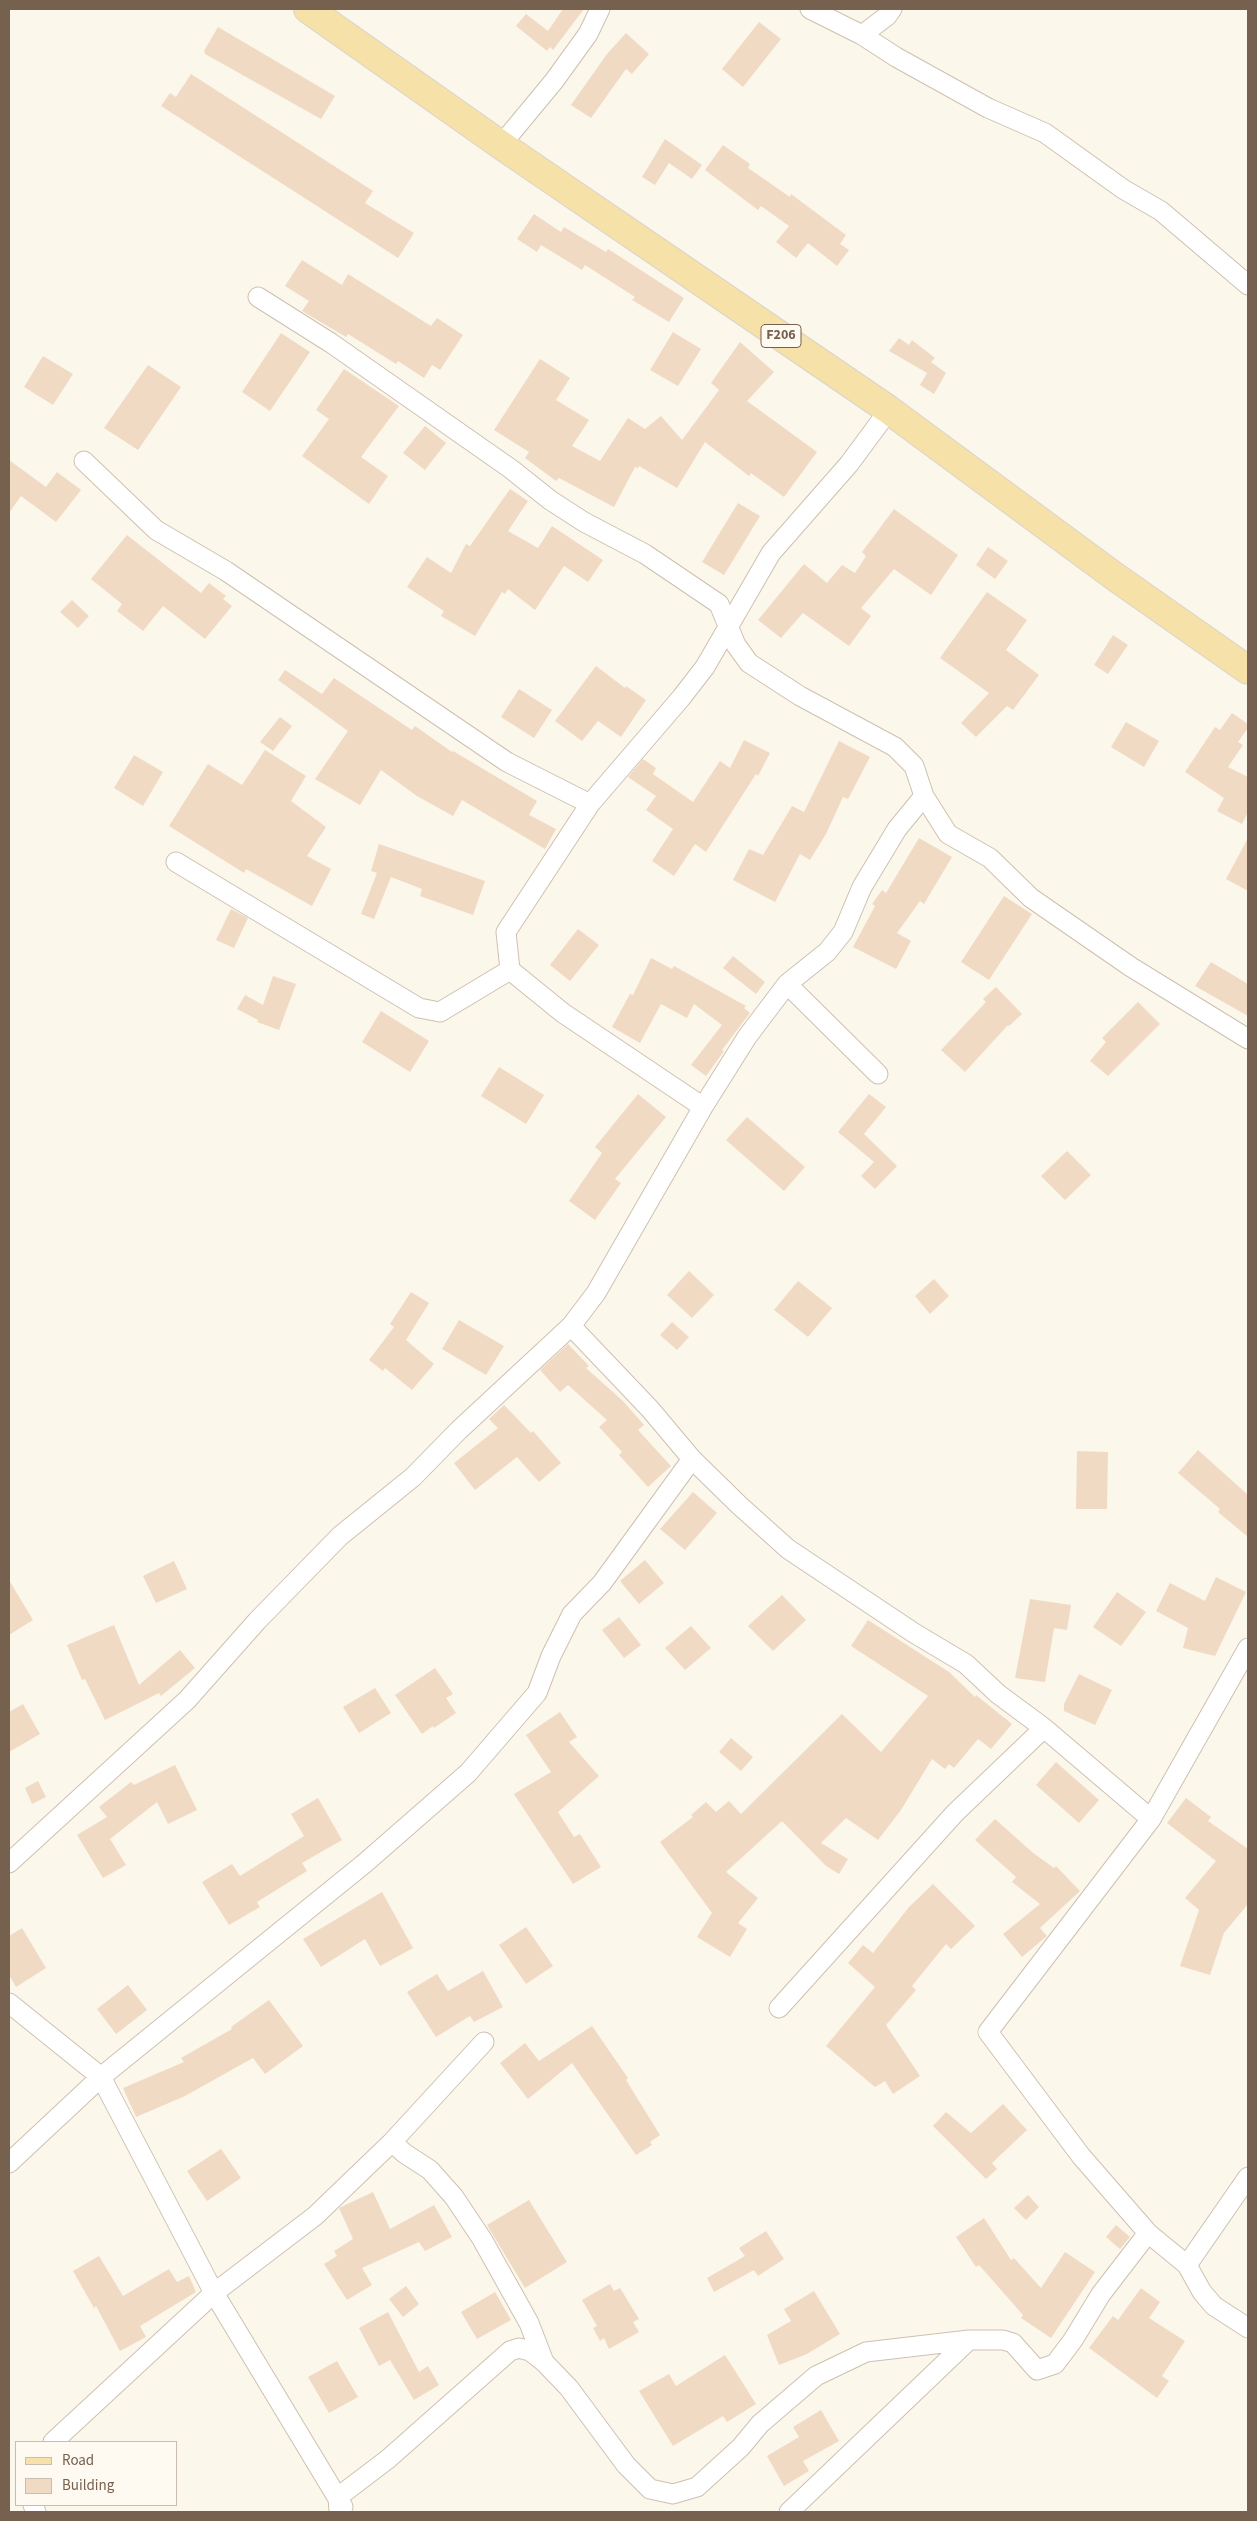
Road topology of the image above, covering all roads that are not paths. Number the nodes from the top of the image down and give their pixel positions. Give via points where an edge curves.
1 (308, 9) edge
2 (600, 9) edge
3 (810, 9) edge
4 (892, 9) edge
5 (862, 35) junction
6 (501, 145) junction
7 (1248, 285) edge
8 (258, 297) dead end
9 (889, 410) junction
10 (84, 461) dead end
11 (728, 629) junction
12 (1248, 670) edge
13 (924, 796) junction
14 (590, 804) junction
15 (176, 862) dead end
16 (510, 970) junction
17 (786, 984) junction
18 (1248, 1039) edge
19 (878, 1074) dead end
20 (703, 1107) junction
21 (571, 1326) junction
22 (692, 1459) junction
23 (1248, 1648) edge
24 (1044, 1728) junction
25 (1151, 1819) junction
26 (9, 1862) edge
27 (9, 2003) edge
28 (779, 2008) dead end
29 (484, 2042) dead end
30 (101, 2077) junction
31 (392, 2142) junction
32 (9, 2163) edge
33 (1248, 2177) edge
34 (1148, 2233) junction
35 (1187, 2265) junction
36 (214, 2293) junction
37 (1248, 2328) edge
38 (969, 2340) junction
39 (544, 2362) junction
40 (55, 2441) edge
41 (341, 2507) edge
42 (788, 2512) edge

1 - 6 main road, F206
2 - 6 street via 588,34 554,81
3 - 5 street
4 - 5 street
5 - 7 street via 988,108 1045,134 1123,189 1161,211
6 - 9 main road, F206
8 - 11 street via 331,343 550,500 645,554 719,604
9 - 11 street via 848,464 771,553
9 - 12 main road, F206
10 - 14 street via 156,530 226,571 507,762
11 - 13 street via 749,663 800,696 895,747 914,766
11 - 14 street via 681,698
13 - 17 street via 887,845 862,887 843,932 827,952
13 - 18 street via 948,834 990,858 1031,898 1131,967
14 - 16 street via 506,932
15 - 16 street via 419,1008 440,1012
16 - 20 street via 563,1013
17 - 19 street
17 - 20 street via 747,1037
20 - 21 street via 596,1293
21 - 22 street via 650,1409
21 - 26 street via 458,1430 413,1477 340,1536 257,1621 187,1700
22 - 24 street via 788,1549 966,1664 998,1694
22 - 30 street via 602,1583 572,1614 550,1656 537,1693 468,1773 365,1862
23 - 25 street
24 - 25 street
24 - 28 street via 955,1813
25 - 34 street via 988,2032 1081,2156
27 - 30 street
29 - 31 street
30 - 32 street
30 - 36 street
31 - 36 street via 315,2216
31 - 39 street via 430,2170 459,2204 529,2323
33 - 35 street
34 - 35 street
34 - 38 street via 1101,2294 1055,2364 1036,2370 1013,2343
35 - 37 street via 1214,2306
36 - 40 street
36 - 41 street
38 - 39 street via 866,2352 816,2376 760,2424 741,2447 697,2487 673,2494 650,2489 626,2465 569,2388
38 - 42 street
39 - 41 street via 530,2350 519,2348 510,2351 388,2459

